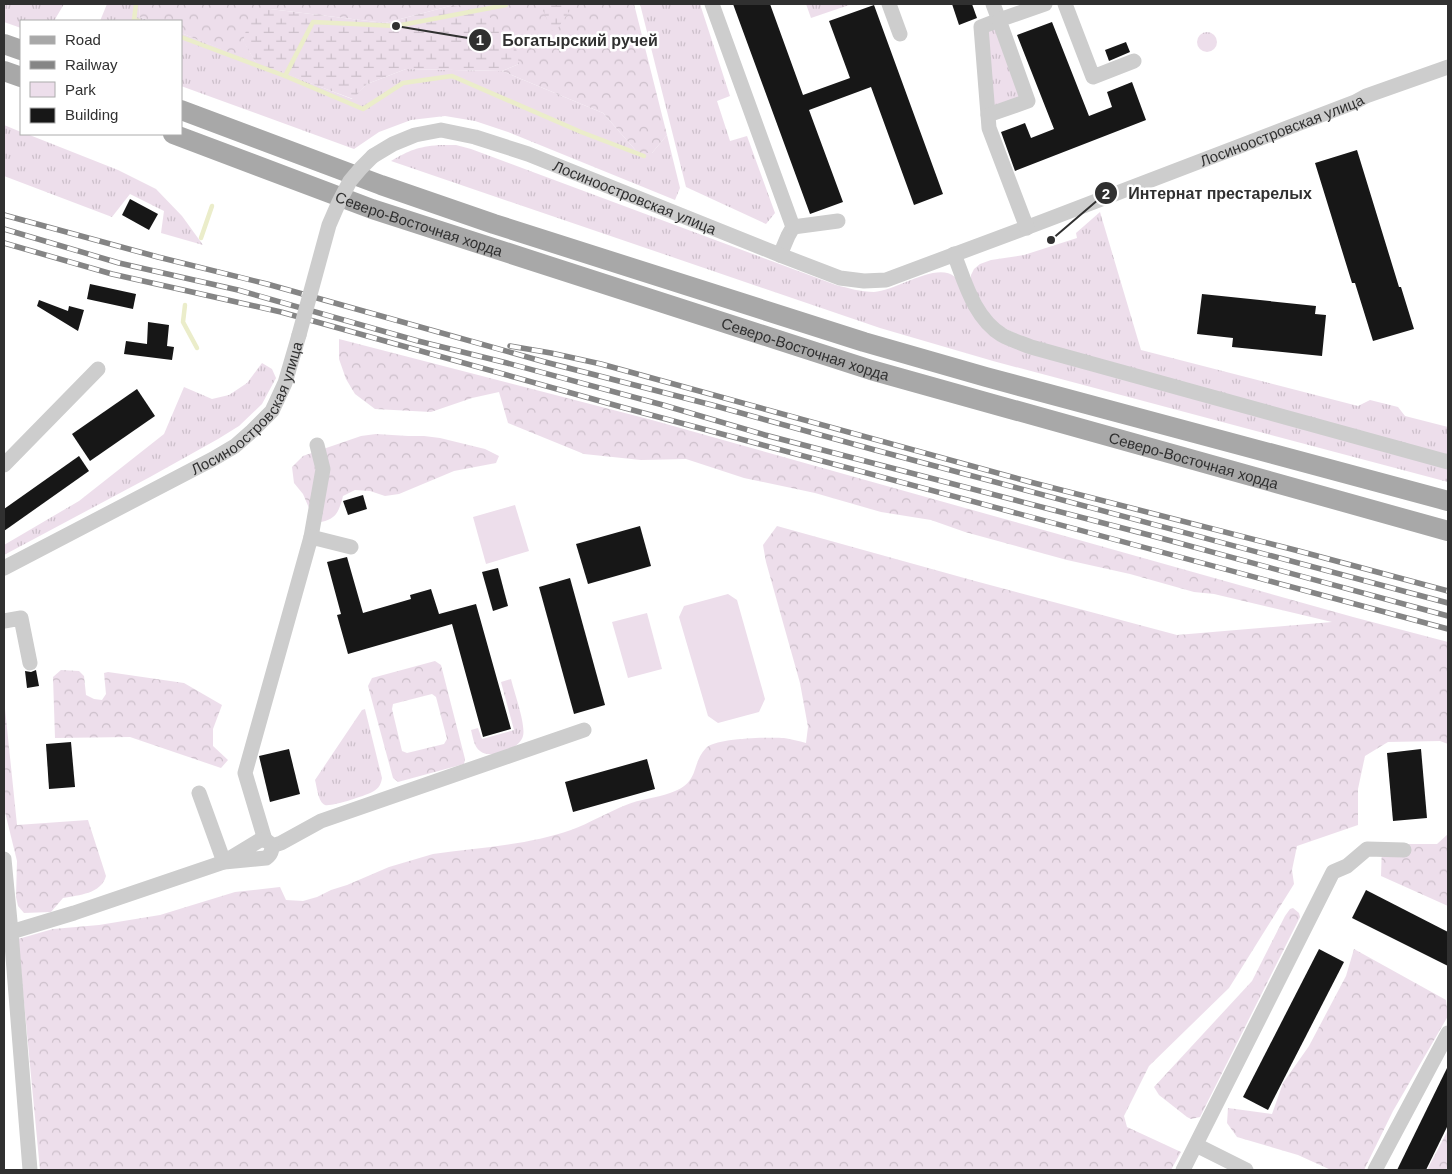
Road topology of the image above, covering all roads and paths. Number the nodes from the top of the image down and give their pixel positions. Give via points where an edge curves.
1 (712, 4) edge
2 (889, 4) edge
3 (993, 4) edge
4 (1045, 4) edge
5 (1065, 4) edge
6 (999, 20) junction
7 (900, 34) dead end
8 (4, 44) edge
9 (20, 50) edge
10 (1134, 61) dead end
11 (1448, 67) edge
12 (4, 71) edge
13 (20, 77) edge
14 (182, 110) edge
15 (988, 116) junction
16 (176, 135) edge
17 (838, 220) dead end
18 (793, 227) junction
19 (1027, 228) junction
20 (954, 254) junction
21 (780, 255) junction
22 (98, 369) dead end
23 (317, 445) dead end
24 (1448, 462) edge
25 (4, 465) edge
26 (1448, 501) edge
27 (1448, 531) edge
28 (311, 537) junction
29 (351, 547) dead end
30 (4, 568) edge
31 (4, 621) edge
32 (30, 662) dead end
33 (584, 730) dead end
34 (198, 793) dead end
35 (268, 843) junction
36 (1404, 850) dead end
37 (4, 859) edge
38 (224, 862) junction
39 (12, 932) junction
40 (1448, 1033) edge
41 (1196, 1145) junction
42 (30, 1170) edge
43 (1183, 1170) edge
44 (1246, 1170) edge
45 (1375, 1170) edge

1 - 18 street
2 - 7 street
3 - 6 street
4 - 6 street
5 - 10 street via 1093,77
6 - 15 street via 981,27
6 - 15 street via 1028,101
8 - 9 main road
11 - 19 street, Лосиноостровская улица
12 - 13 main road
14 - 26 main road, Северо-Восточная хорда via 494,224 864,342
15 - 19 street via 988,128
16 - 27 main road, Северо-Восточная хорда via 372,209 871,370
17 - 18 street
18 - 21 street
19 - 20 street, Лосиноостровская улица
20 - 21 street, Лосиноостровская улица via 886,280 864,281 840,278
20 - 24 street via 982,316 1012,340
21 - 30 street, Лосиноостровская улица, bridge via 528,154 441,130 415,135 373,156 350,181 339,202 329,225 285,383 272,411 235,446 213,459
22 - 25 street
23 - 28 street via 323,469
28 - 29 street
28 - 35 street via 245,772
31 - 32 street via 21,618
33 - 35 street via 320,821 281,843
34 - 38 street
35 - 38 street via 272,851 266,858
36 - 41 street via 1366,849 1347,866 1333,872
37 - 39 street
38 - 39 street
39 - 42 street
40 - 45 street
41 - 43 street
41 - 44 street

